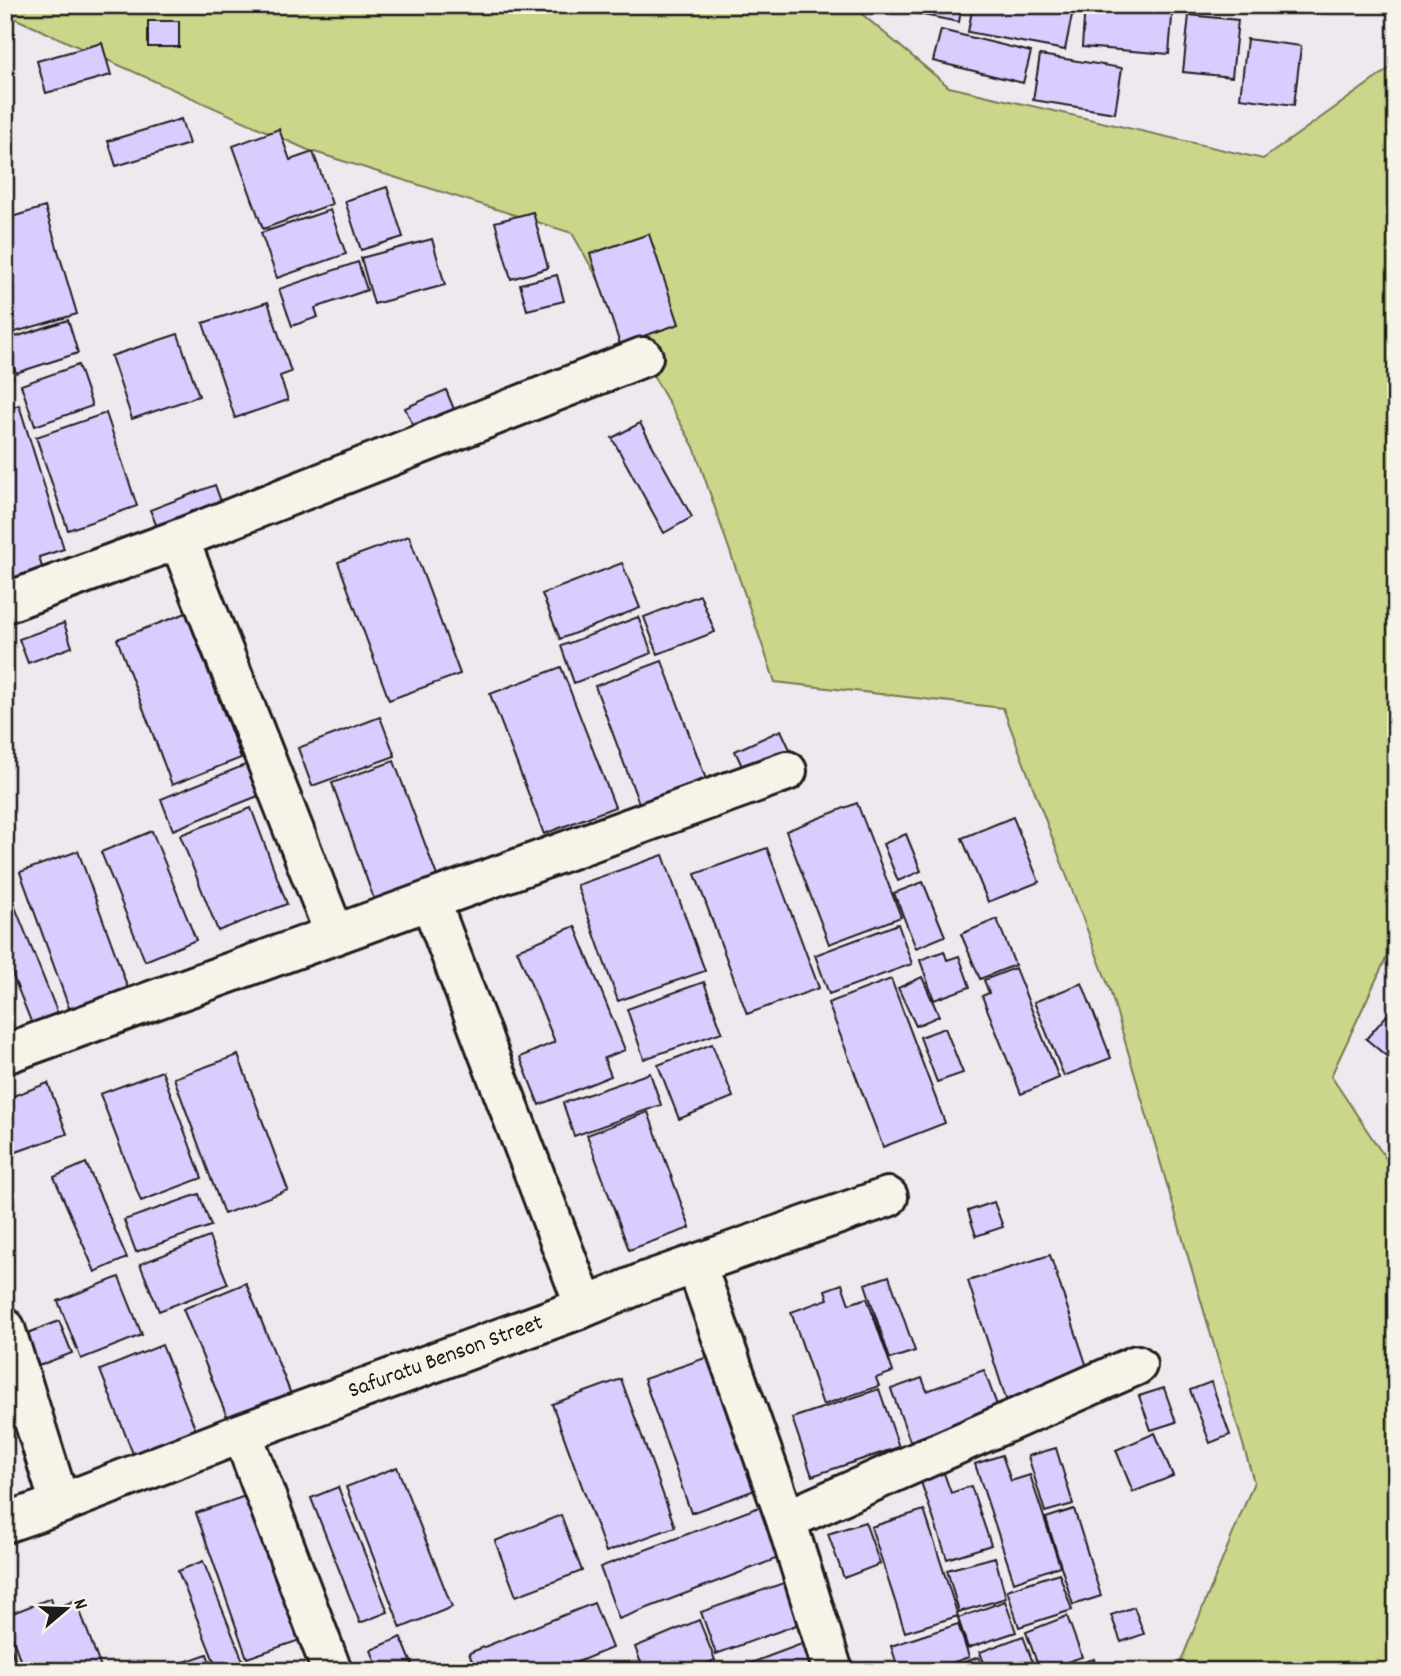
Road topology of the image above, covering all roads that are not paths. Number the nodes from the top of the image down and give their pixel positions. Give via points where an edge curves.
1 (643, 357) dead end
2 (180, 539) junction
3 (5, 603) edge
4 (787, 771) dead end
5 (430, 900) junction
6 (335, 934) junction
7 (5, 1054) edge
8 (888, 1197) dead end
9 (696, 1264) junction
10 (585, 1307) junction
11 (5, 1328) edge
12 (1137, 1365) dead end
13 (242, 1433) junction
14 (60, 1504) junction
15 (786, 1520) junction
16 (5, 1523) edge
17 (332, 1671) edge
18 (833, 1671) edge

1 - 2 street
2 - 3 street
2 - 6 street
4 - 5 street
5 - 6 street
5 - 10 street
6 - 7 street
8 - 9 street, Safuratu Benson Street
9 - 10 street, Safuratu Benson Street
9 - 15 street
10 - 13 street, Safuratu Benson Street
11 - 14 street
12 - 15 street
13 - 14 street, Safuratu Benson Street
13 - 17 street
14 - 16 street, Safuratu Benson Street
15 - 18 street

